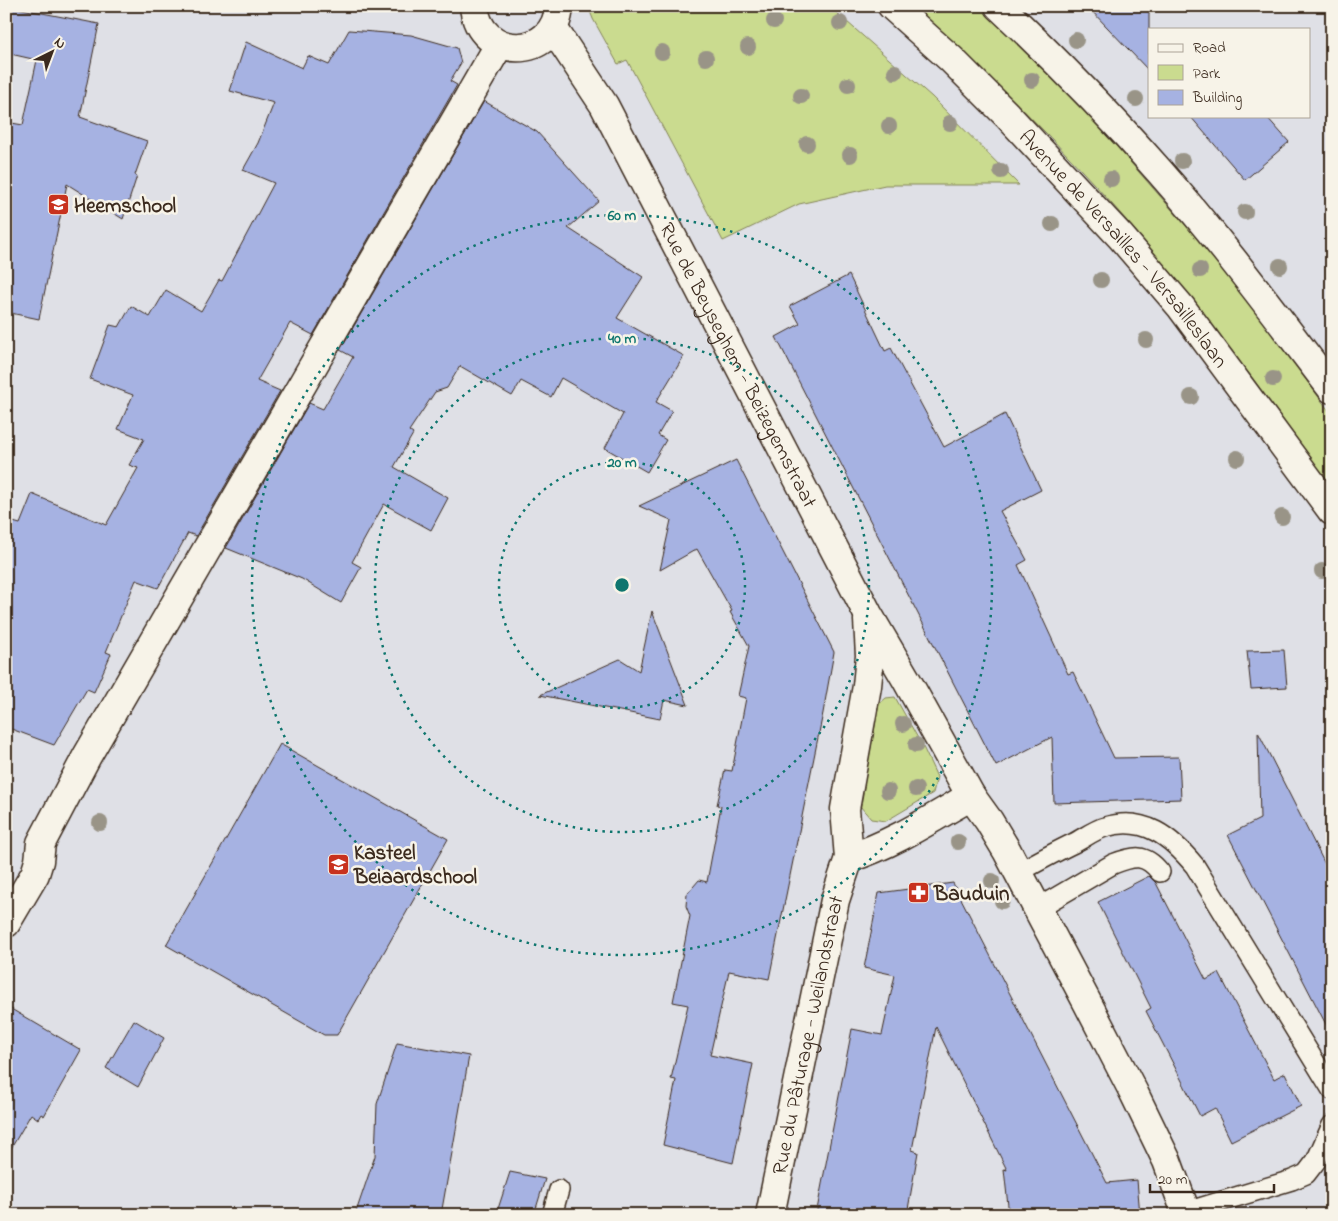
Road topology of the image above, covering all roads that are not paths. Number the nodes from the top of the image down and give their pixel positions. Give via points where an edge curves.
1 (474, 6) edge
2 (892, 6) edge
3 (998, 6) edge
4 (556, 17) edge
5 (499, 44) junction
6 (1332, 390) edge
7 (1332, 511) edge
8 (868, 614) junction
9 (906, 679) junction
10 (868, 686) junction
11 (971, 796) junction
12 (849, 858) junction
13 (1018, 872) junction
14 (1160, 872) dead end
15 (1038, 908) junction
16 (6, 923) edge
17 (1332, 1090) edge
18 (1332, 1125) edge
19 (560, 1190) dead end
20 (1187, 1213) edge
21 (552, 1215) edge
22 (770, 1215) edge

1 - 5 street via 478,24
2 - 7 street, Avenue de Versailles - Versailleslaan via 1007,115 1121,237 1180,307
3 - 6 street via 1077,82 1161,173
4 - 5 street, Rue de Beyseghem - Beizegemstraat via 538,42 530,46 520,48
4 - 8 street, Rue de Beyseghem - Beizegemstraat
5 - 16 street via 87,756 41,843 35,874
8 - 9 street, Rue de Beyseghem - Beizegemstraat
8 - 10 street, Rue du Pâturage - Weilandstraat
9 - 10 street via 886,674
9 - 11 street, Rue de Beyseghem - Beizegemstraat
10 - 12 street, Rue du Pâturage - Weilandstraat via 845,809
11 - 12 street via 890,842
11 - 13 street, Rue de Beyseghem - Beizegemstraat
12 - 22 street, Rue du Pâturage - Weilandstraat via 835,900
13 - 15 street, Rue de Beyseghem - Beizegemstraat
13 - 17 lane via 1104,827 1141,826 1172,841 1195,866
14 - 15 lane via 1147,859 1125,860
15 - 20 street, Rue de Beyseghem - Beizegemstraat via 1134,1093 1167,1161
18 - 20 lane via 1322,1151 1306,1174
19 - 21 lane

